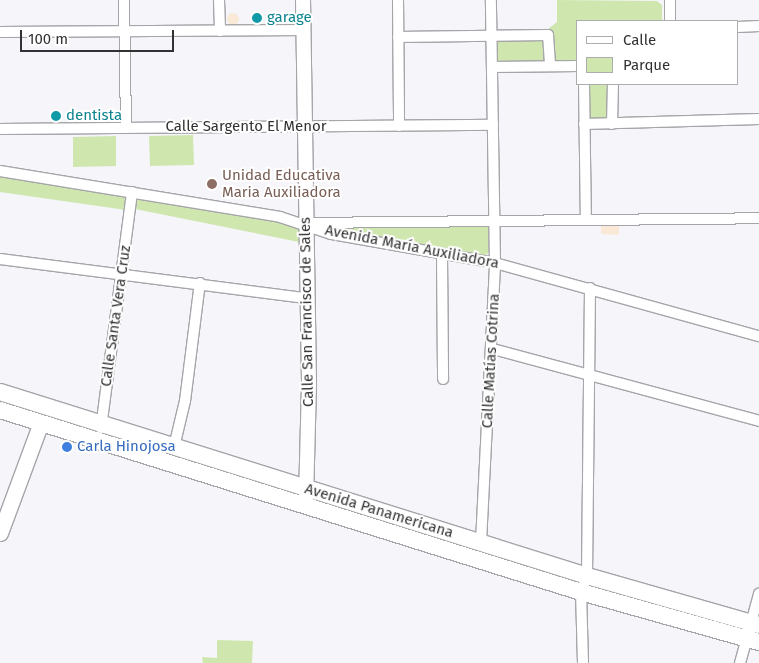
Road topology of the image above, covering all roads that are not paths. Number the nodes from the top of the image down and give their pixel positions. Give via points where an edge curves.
1 (124, 0) edge
2 (219, 0) edge
3 (304, 0) edge
4 (398, 0) edge
5 (491, 0) edge
6 (670, 0) edge
7 (670, 20) edge
8 (759, 26) edge
9 (739, 27) edge
10 (304, 30) junction
11 (220, 31) junction
12 (0, 32) edge
13 (126, 32) junction
14 (492, 36) junction
15 (398, 37) junction
16 (550, 66) junction
17 (576, 66) edge
18 (492, 67) junction
19 (584, 85) edge
20 (613, 85) edge
21 (759, 120) edge
22 (584, 124) junction
23 (612, 124) junction
24 (493, 125) junction
25 (305, 126) junction
26 (398, 126) junction
27 (126, 128) junction
28 (0, 129) edge
29 (0, 171) edge
30 (132, 192) junction
31 (759, 218) edge
32 (586, 220) junction
33 (494, 221) junction
34 (305, 223) junction
35 (442, 256) junction
36 (0, 259) edge
37 (495, 263) junction
38 (122, 275) junction
39 (200, 283) junction
40 (590, 288) junction
41 (306, 298) junction
42 (759, 336) edge
43 (493, 349) junction
44 (590, 373) junction
45 (443, 379) dead end
46 (0, 392) edge
47 (0, 410) edge
48 (759, 421) edge
49 (40, 422) junction
50 (102, 424) junction
51 (100, 441) junction
52 (174, 447) junction
53 (306, 497) junction
54 (0, 533) edge
55 (481, 542) junction
56 (587, 576) junction
57 (581, 592) junction
58 (759, 594) edge
59 (754, 632) edge
60 (583, 663) edge
61 (740, 663) edge

1 - 13 street
2 - 11 street
3 - 10 street, Calle San Francisco de Sales
4 - 15 street
5 - 14 street, Calle Matías Cotrina
6 - 7 street
8 - 9 street
10 - 11 street
10 - 25 street, Calle San Francisco de Sales
11 - 13 street
12 - 13 street
13 - 27 street
14 - 15 street
14 - 16 street via 548,35
14 - 18 street, Calle Matías Cotrina
15 - 26 street
16 - 17 street
16 - 18 street
18 - 24 street, Calle Matías Cotrina
19 - 22 street
20 - 23 street
21 - 23 street
22 - 23 street
22 - 32 street
24 - 26 street, Calle Sargento El Menor
24 - 33 street, Calle Matías Cotrina
25 - 26 street, Calle Sargento El Menor
25 - 27 street, Calle Sargento El Menor
25 - 34 street, Calle San Francisco de Sales
27 - 28 street, Calle Sargento El Menor
29 - 30 street, Avenida María Auxiliadora
30 - 34 street, Avenida María Auxiliadora
30 - 38 street, Calle Santa Vera Cruz
31 - 32 street
32 - 33 street
33 - 34 street
33 - 37 street, Calle Matías Cotrina
34 - 35 street, Avenida María Auxiliadora via 331,234
34 - 41 street, Calle San Francisco de Sales
35 - 37 street, Avenida María Auxiliadora
35 - 45 street
36 - 38 street
37 - 40 street, Avenida María Auxiliadora
37 - 43 street, Calle Matías Cotrina
38 - 39 street
38 - 50 street, Calle Santa Vera Cruz
39 - 41 street
39 - 52 street via 184,401
40 - 42 street, Avenida María Auxiliadora
40 - 44 street
41 - 53 street, Calle San Francisco de Sales
43 - 44 street
43 - 55 street, Calle Matías Cotrina
44 - 48 street
44 - 56 street
46 - 50 main road, Avenida Panamericana
47 - 49 main road, Avenida Panamericana
49 - 51 main road, Avenida Panamericana
49 - 54 main road
50 - 51 street, Calle Santa Vera Cruz
50 - 52 main road, Avenida Panamericana
51 - 53 main road, Avenida Panamericana
52 - 53 main road, Avenida Panamericana
53 - 55 main road, Avenida Panamericana
53 - 57 main road, Avenida Panamericana
55 - 56 main road, Avenida Panamericana
56 - 57 street
56 - 59 main road, Avenida Panamericana
57 - 59 main road, Avenida Panamericana
57 - 60 street
58 - 59 street
59 - 61 street

